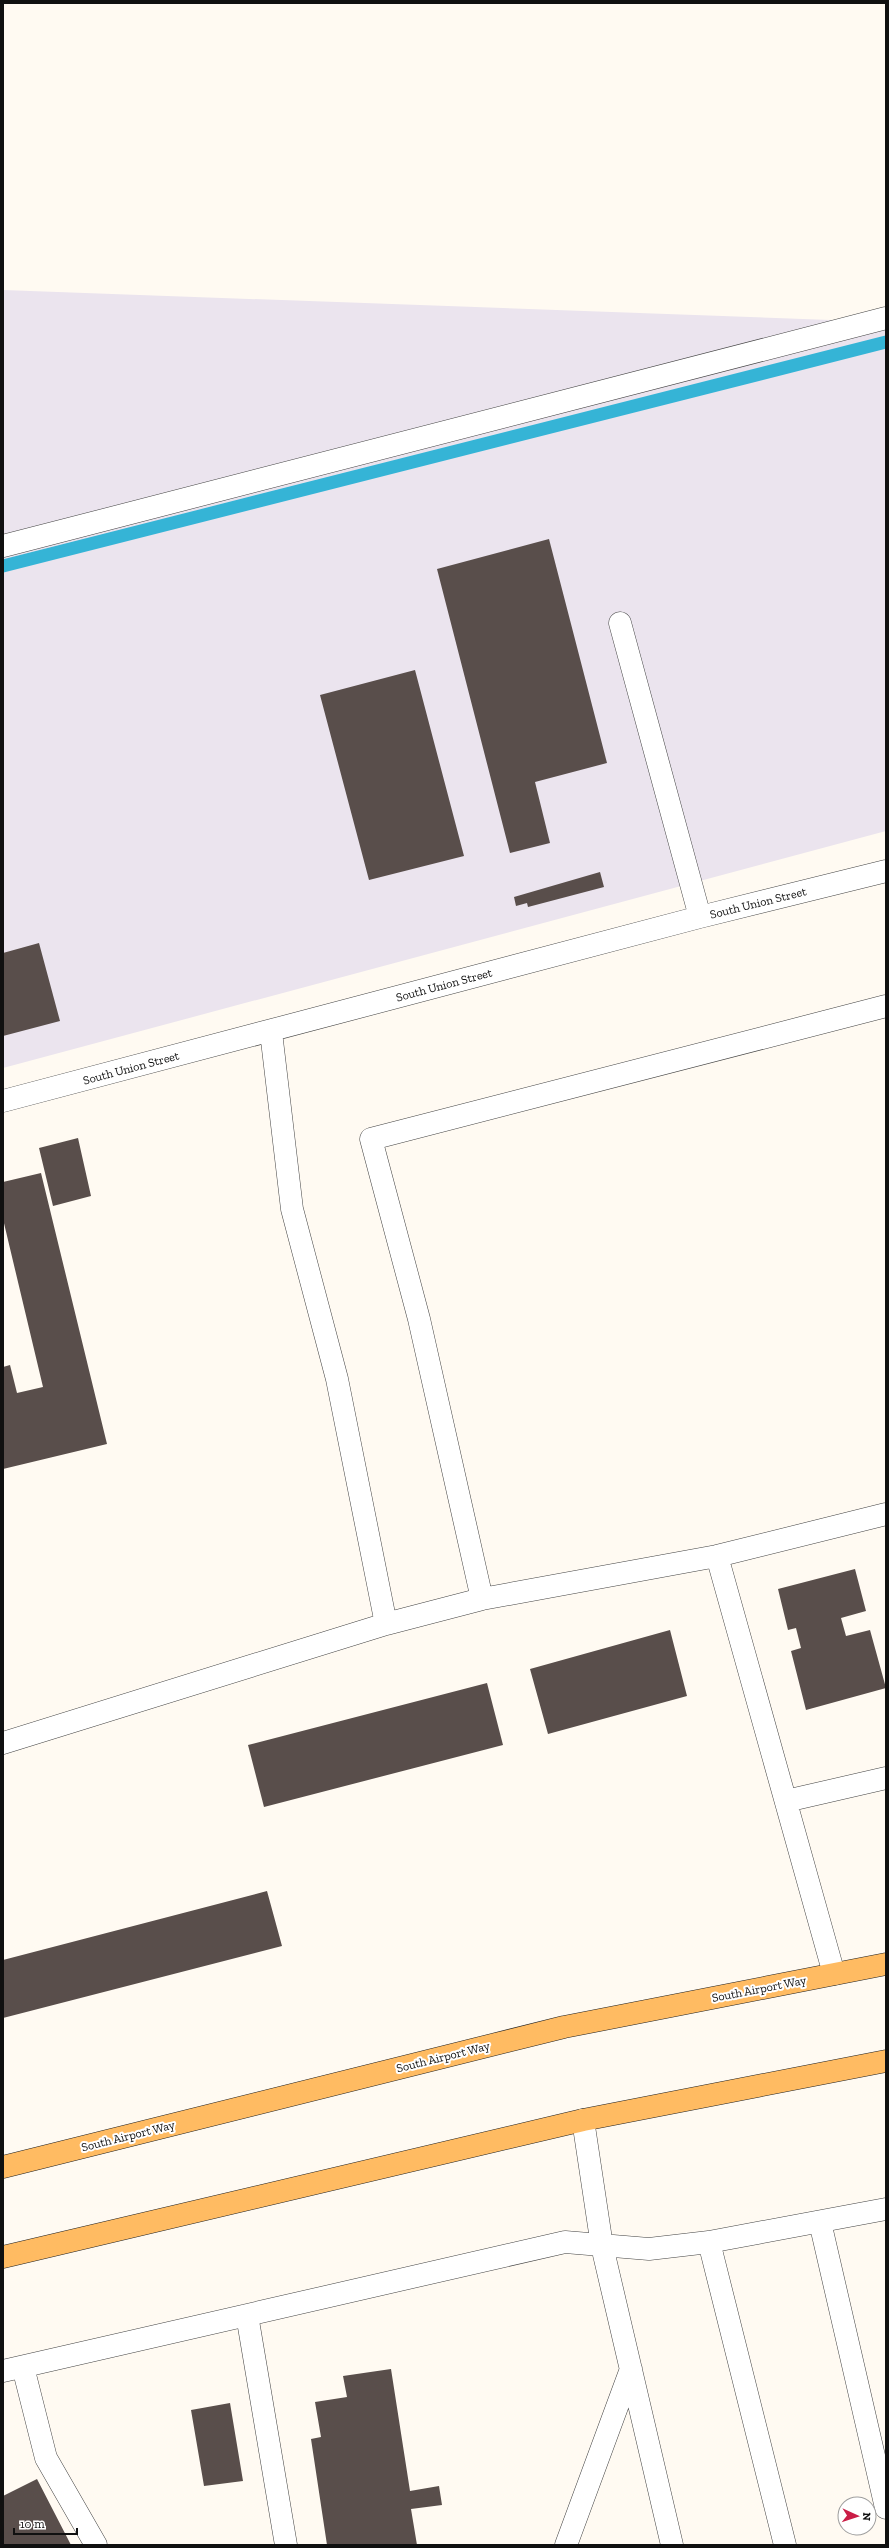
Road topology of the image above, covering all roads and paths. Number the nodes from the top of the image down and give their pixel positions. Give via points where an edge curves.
1 (886, 318) edge
2 (3, 546) edge
3 (620, 623) dead end
4 (886, 870) edge
5 (700, 917) junction
6 (886, 1006) edge
7 (271, 1032) junction
8 (3, 1101) edge
9 (886, 1514) edge
10 (717, 1556) junction
11 (482, 1599) junction
12 (386, 1624) junction
13 (3, 1743) edge
14 (886, 1778) edge
15 (786, 1801) junction
16 (886, 1964) edge
17 (834, 1974) junction
18 (886, 2062) edge
19 (582, 2120) junction
20 (3, 2167) edge
21 (886, 2209) edge
22 (820, 2222) junction
23 (709, 2242) junction
24 (602, 2246) junction
25 (3, 2257) edge
26 (247, 2315) junction
27 (13, 2369) edge
28 (631, 2369) junction
29 (886, 2508) edge
30 (96, 2545) edge
31 (286, 2545) edge
32 (566, 2545) edge
33 (672, 2545) edge
34 (785, 2545) edge

1 - 2 street
3 - 5 street
4 - 5 street, South Union Street
5 - 7 street, South Union Street
6 - 11 street via 371,1139 419,1319
7 - 8 street, South Union Street
7 - 12 street via 292,1209 337,1379
9 - 10 street
10 - 11 street
10 - 15 street
11 - 12 street
12 - 13 street
14 - 15 street
15 - 17 street
16 - 17 main road, South Airport Way
17 - 20 main road, South Airport Way via 564,2027
18 - 19 main road
19 - 24 street
19 - 25 main road
21 - 22 street
22 - 23 street
22 - 29 street
23 - 24 street via 649,2249
23 - 34 street
24 - 26 street via 565,2242
24 - 28 street
26 - 27 street
26 - 31 street
27 - 30 street via 46,2458
28 - 32 street
28 - 33 street

